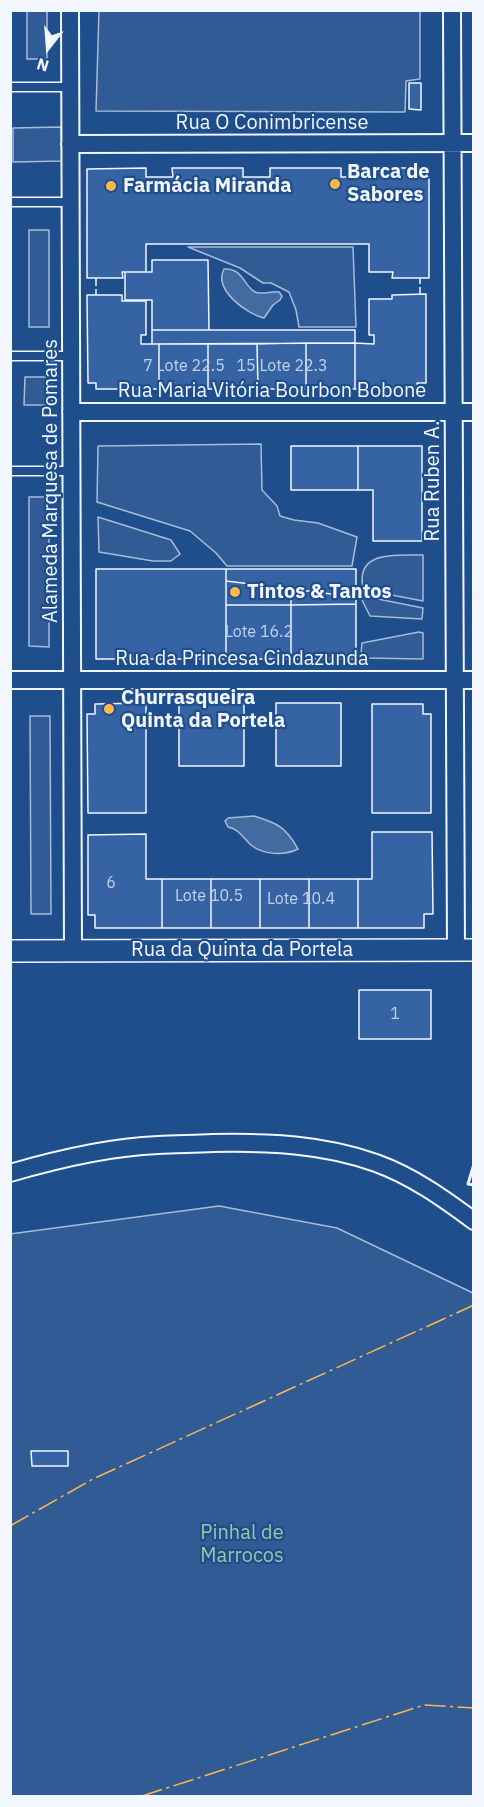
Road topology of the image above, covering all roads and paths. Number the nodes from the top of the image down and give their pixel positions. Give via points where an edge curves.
1 (70, 10) edge
2 (452, 13) dead end
3 (10, 87) edge
4 (70, 87) junction
5 (452, 143) junction
6 (474, 143) edge
7 (70, 144) junction
8 (10, 202) edge
9 (70, 202) junction
10 (71, 356) junction
11 (10, 357) edge
12 (71, 412) junction
13 (454, 412) junction
14 (474, 412) edge
15 (10, 471) edge
16 (72, 471) junction
17 (10, 680) edge
18 (72, 680) junction
19 (455, 680) junction
20 (474, 680) edge
21 (465, 950) edge
22 (10, 951) edge
23 (74, 951) junction
24 (10, 1173) edge
25 (474, 1221) edge

1 - 4 street, Alameda Marquesa de Pomares
2 - 5 street, Rua Ruben A.
3 - 4 lane
4 - 7 street, Alameda Marquesa de Pomares
5 - 6 street, Rua O Conimbricense
5 - 7 street, Rua O Conimbricense
5 - 13 street, Rua Ruben A.
7 - 9 street, Alameda Marquesa de Pomares
8 - 9 lane
9 - 10 street, Alameda Marquesa de Pomares
10 - 11 lane
10 - 12 street, Alameda Marquesa de Pomares
12 - 13 street, Rua Maria Vitória Bourbon Bobone
12 - 16 street, Alameda Marquesa de Pomares
13 - 14 street, Rua Maria Vitória Bourbon Bobone
13 - 19 street, Rua Ruben A.
15 - 16 lane
16 - 18 street, Alameda Marquesa de Pomares
17 - 18 street, Rua da Princesa Cindazunda
18 - 19 street, Rua da Princesa Cindazunda
18 - 23 street, Alameda Marquesa de Pomares
19 - 20 street, Rua da Princesa Cindazunda
19 - 21 street, Rua Ruben A.
21 - 23 street, Rua da Quinta da Portela
22 - 23 street, Rua da Quinta da Portela
24 - 25 street via 89,1154 156,1145 259,1142 302,1146 376,1163 415,1181

